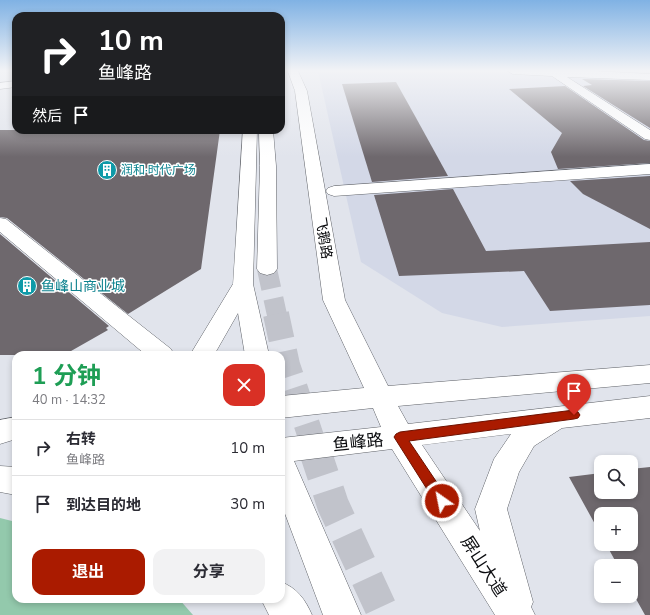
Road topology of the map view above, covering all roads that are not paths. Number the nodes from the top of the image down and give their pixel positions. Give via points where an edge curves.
1 (302, 100) edge
2 (596, 100) edge
3 (250, 134) edge
4 (266, 134) edge
5 (650, 136) edge
6 (650, 170) edge
7 (334, 191) dead end
8 (0, 223) edge
9 (267, 269) tunnel mouth
10 (243, 284) junction
11 (157, 351) edge
12 (204, 351) edge
13 (255, 351) edge
14 (650, 374) edge
15 (380, 397) junction
16 (285, 407) edge
17 (650, 407) edge
18 (559, 416) junction
19 (12, 429) edge
20 (0, 432) edge
21 (12, 435) edge
22 (0, 436) edge
23 (400, 437) junction
24 (285, 450) edge
25 (12, 470) edge
26 (0, 471) edge
27 (285, 474) edge
28 (0, 479) edge
29 (12, 480) edge
30 (282, 603) edge
31 (293, 615) edge
32 (342, 615) edge
33 (517, 615) edge

1 - 15 main road, 飞鹅路 via 334,300
2 - 5 main road
3 - 10 main road
4 - 9 main road
6 - 7 main road
8 - 11 main road
10 - 12 main road
10 - 13 main road
14 - 15 main road
15 - 16 main road
15 - 23 main road, 飞鹅路
17 - 18 main road, 鱼峰路
18 - 23 main road, 鱼峰路
18 - 33 main road via 524,438 505,468 491,509
19 - 20 main road
21 - 22 main road
23 - 24 main road, 鱼峰路
23 - 33 main road, 屏山大道
25 - 26 main road
27 - 32 main road
28 - 29 main road
30 - 31 main road

